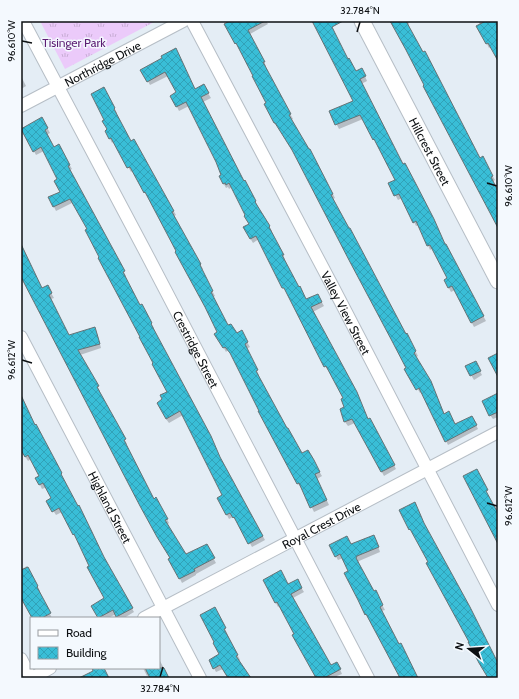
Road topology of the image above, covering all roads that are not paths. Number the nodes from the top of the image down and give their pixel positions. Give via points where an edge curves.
1 (23, 21) edge
2 (183, 21) edge
3 (192, 21) edge
4 (362, 21) edge
5 (58, 86) junction
6 (21, 106) edge
7 (498, 281) edge
8 (21, 337) edge
9 (498, 432) edge
10 (428, 468) junction
11 (295, 539) junction
12 (498, 605) edge
13 (163, 608) junction
14 (146, 617) edge
15 (21, 659) edge
16 (48, 669) edge
17 (32, 678) edge
18 (200, 678) edge
19 (368, 678) edge

1 - 5 street, Crestridge Street
2 - 5 street, Northridge Drive
3 - 10 street, Valley View Street
4 - 7 street, Hillcrest Street
5 - 6 street, Northridge Drive
5 - 11 street, Crestridge Street
8 - 13 street, Highland Street
9 - 10 street, Royal Crest Drive
10 - 11 street, Royal Crest Drive
10 - 12 street, Valley View Street
11 - 13 street, Royal Crest Drive
11 - 19 street, Crestridge Street
13 - 14 street, Royal Crest Drive
13 - 18 street, Highland Street
15 - 17 street
16 - 17 street

